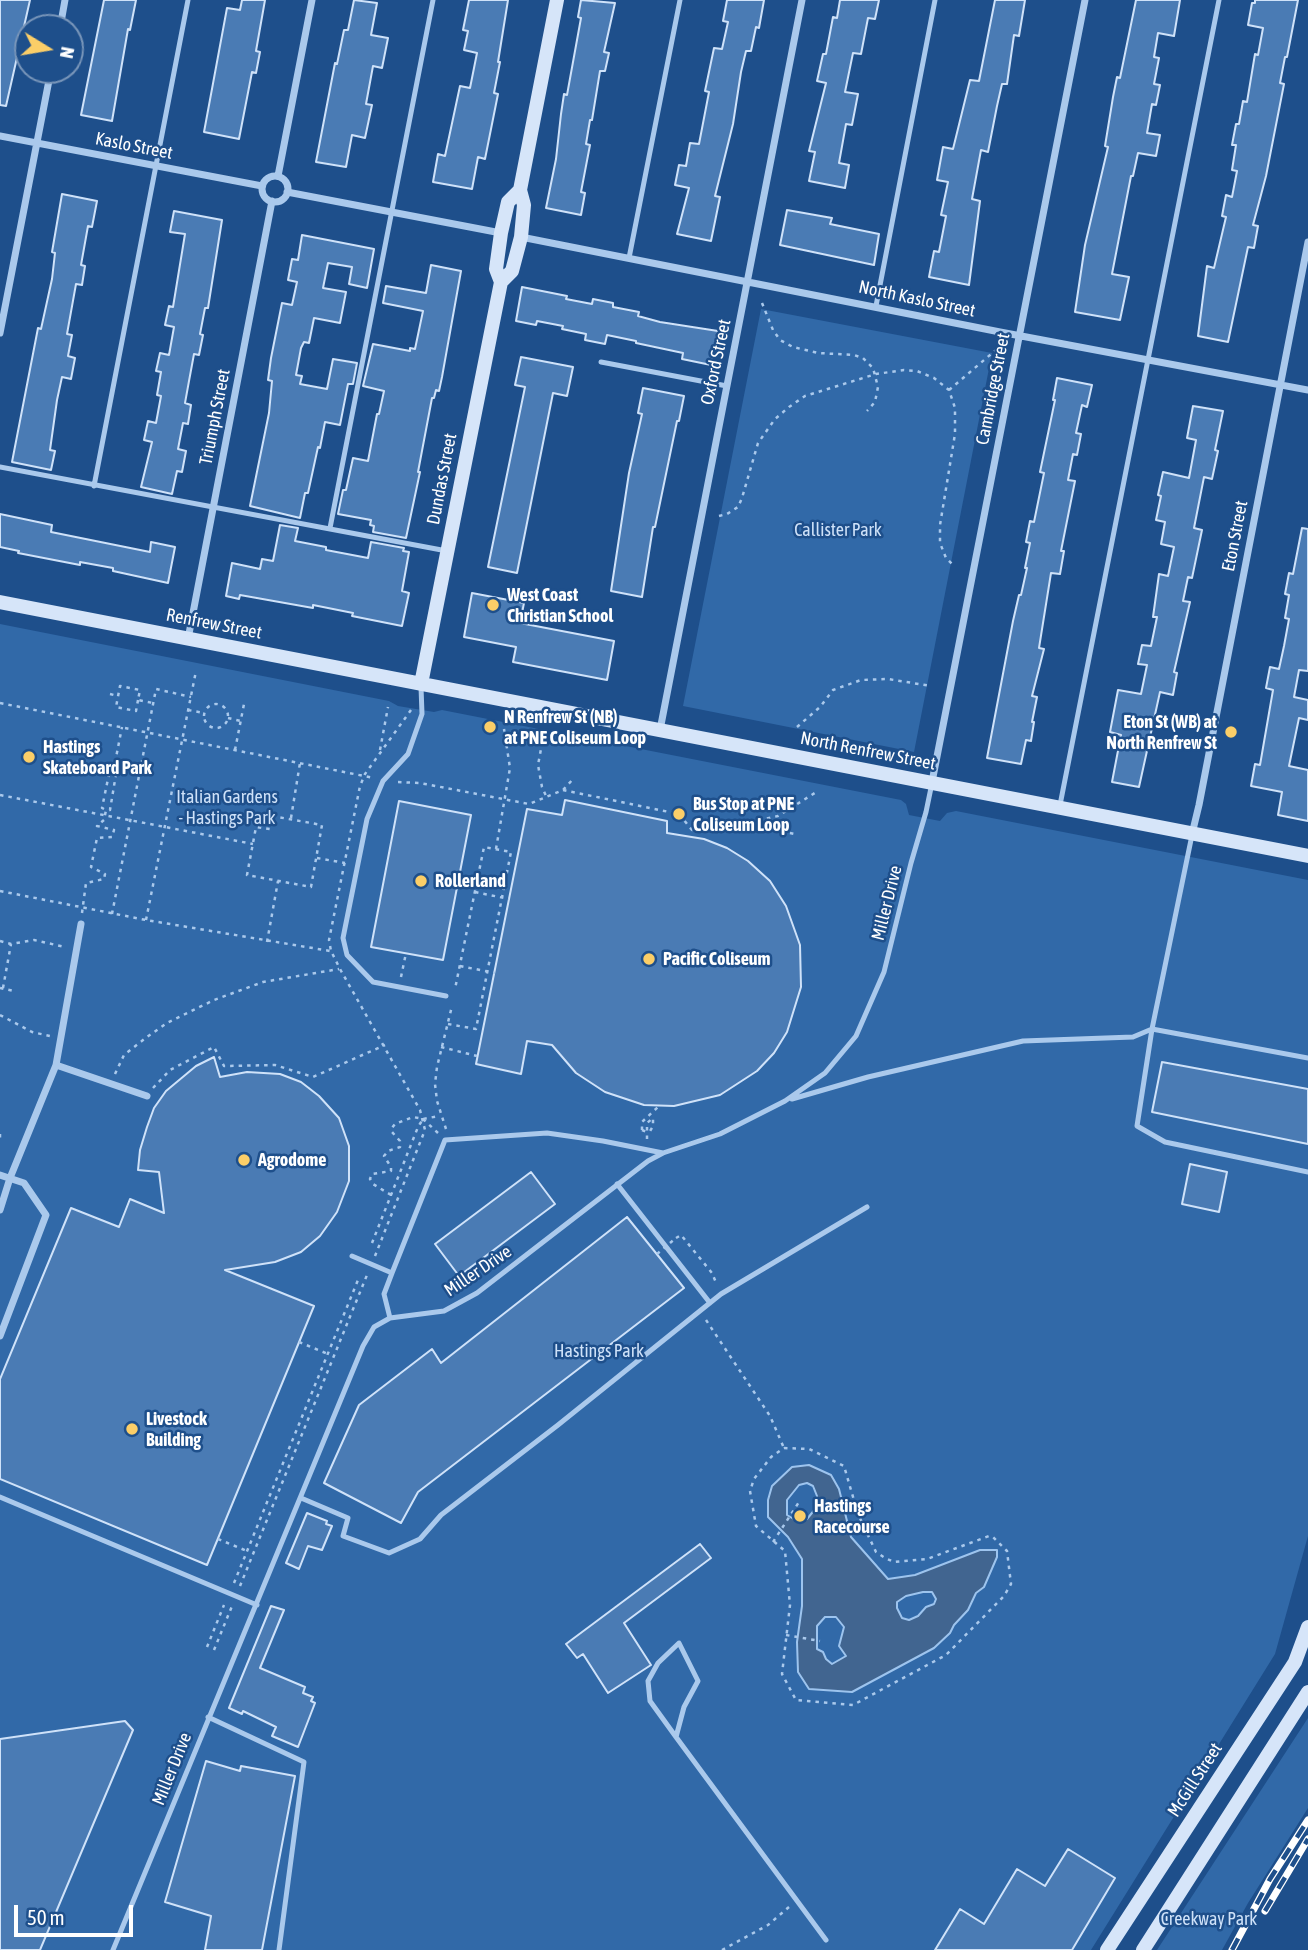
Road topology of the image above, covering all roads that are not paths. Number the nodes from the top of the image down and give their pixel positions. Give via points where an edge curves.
1 (188, 0) edge
2 (312, 0) edge
3 (433, 0) edge
4 (557, 0) edge
5 (680, 0) edge
6 (803, 0) edge
7 (935, 0) edge
8 (1085, 0) edge
9 (1219, 0) edge
10 (48, 84) edge
11 (0, 136) edge
12 (37, 143) junction
13 (155, 166) junction
14 (278, 177) junction
15 (262, 186) junction
16 (520, 190) junction
17 (287, 192) junction
18 (272, 201) junction
19 (391, 211) junction
20 (501, 233) junction
21 (521, 237) junction
22 (1308, 242) edge
23 (629, 258) junction
24 (501, 282) junction
25 (748, 282) junction
26 (1298, 293) junction
27 (1308, 296) edge
28 (876, 306) junction
29 (0, 333) edge
30 (1019, 336) junction
31 (1148, 361) junction
32 (601, 362) dead end
33 (1281, 384) junction
34 (727, 386) junction
35 (1308, 390) edge
36 (0, 467) edge
37 (94, 486) junction
38 (214, 507) junction
39 (330, 528) junction
40 (447, 551) junction
41 (0, 602) edge
42 (188, 639) junction
43 (421, 684) junction
44 (660, 730) junction
45 (932, 783) junction
46 (1059, 808) junction
47 (1192, 835) junction
48 (1308, 856) edge
49 (81, 924) road end
50 (446, 996) dead end
51 (1152, 1029) junction
52 (1308, 1058) edge
53 (56, 1065) junction
54 (147, 1096) road end
55 (785, 1101) junction
56 (663, 1153) junction
57 (1308, 1172) edge
58 (0, 1175) edge
59 (10, 1178) junction
60 (617, 1185) junction
61 (867, 1207) dead end
62 (0, 1210) edge
63 (352, 1256) dead end
64 (391, 1273) junction
65 (710, 1303) junction
66 (390, 1318) junction
67 (0, 1336) edge
68 (0, 1497) edge
69 (301, 1498) junction
70 (257, 1605) junction
71 (1308, 1627) edge
72 (1308, 1692) edge
73 (208, 1717) junction
74 (676, 1737) junction
75 (826, 1940) dead end
76 (113, 1950) edge
77 (279, 1950) edge
78 (1107, 1950) edge
79 (1143, 1950) edge

1 - 13 lane
2 - 14 street
3 - 19 lane
4 - 16 street, Dundas Street
5 - 23 lane
6 - 25 street, Oxford Street
7 - 28 lane
8 - 30 street, Cambridge Street
9 - 31 lane
10 - 12 street
11 - 12 street, Kaslo Street
12 - 13 street, Kaslo Street
12 - 29 street
13 - 15 street, Kaslo Street
13 - 37 lane
14 - 15 street via 266,179
14 - 17 street via 284,180
15 - 18 street via 265,198
16 - 20 street, Dundas Street via 509,202
16 - 21 street, Dundas Street via 524,205
17 - 18 street via 280,201
17 - 19 street
18 - 38 street, Triumph Street
19 - 20 street
19 - 39 lane
20 - 24 street, Dundas Street via 496,269
21 - 23 street, North Kaslo Street
21 - 24 street, Dundas Street via 512,271
22 - 26 street, Eton Street
23 - 25 street, North Kaslo Street
24 - 40 street, Dundas Street
25 - 28 street, North Kaslo Street
25 - 34 street, Oxford Street
26 - 27 lane
26 - 33 street, Eton Street
28 - 30 street, North Kaslo Street
30 - 31 street, North Kaslo Street
30 - 45 street, Cambridge Street
31 - 33 street, North Kaslo Street
31 - 46 lane
32 - 34 lane
33 - 35 street, North Kaslo Street
33 - 47 street, Eton Street
34 - 44 street, Oxford Street
36 - 37 lane
37 - 38 lane
38 - 39 lane
38 - 42 street, Triumph Street
39 - 40 lane
40 - 43 street, Dundas Street
41 - 42 street, Renfrew Street
42 - 43 street, Renfrew Street
43 - 44 street, North Renfrew Street
43 - 50 lane via 422,713 408,754 383,781 367,819 344,938 347,955 373,982
44 - 45 street, North Renfrew Street
45 - 46 street, North Renfrew Street
45 - 55 lane, Miller Drive via 884,972 856,1035 825,1073
46 - 47 street, North Renfrew Street
47 - 48 street, North Renfrew Street
47 - 51 lane
49 - 53 street
51 - 52 lane
51 - 55 lane via 1133,1037 1023,1041
51 - 57 lane via 1137,1126 1165,1142
53 - 54 street
53 - 59 street
55 - 56 lane, Miller Drive via 720,1134
56 - 60 lane, Miller Drive
56 - 64 lane via 547,1133 445,1140
58 - 59 street
59 - 62 street
59 - 67 street via 24,1183 46,1215
60 - 65 lane
60 - 66 lane, Miller Drive via 477,1293 444,1311
61 - 65 lane
63 - 64 lane
64 - 66 lane via 384,1294
65 - 69 lane via 441,1515 420,1539 389,1553 343,1536 348,1518
66 - 69 lane, Miller Drive via 374,1327 363,1346
68 - 70 lane
69 - 70 lane, Miller Drive
70 - 73 lane, Miller Drive
71 - 78 street, McGill Street via 1295,1662
72 - 79 street
73 - 76 lane, Miller Drive
73 - 77 lane via 304,1762
74 - 74 lane via 650,1701 648,1681 658,1663 679,1643 698,1681 684,1707
74 - 75 lane

